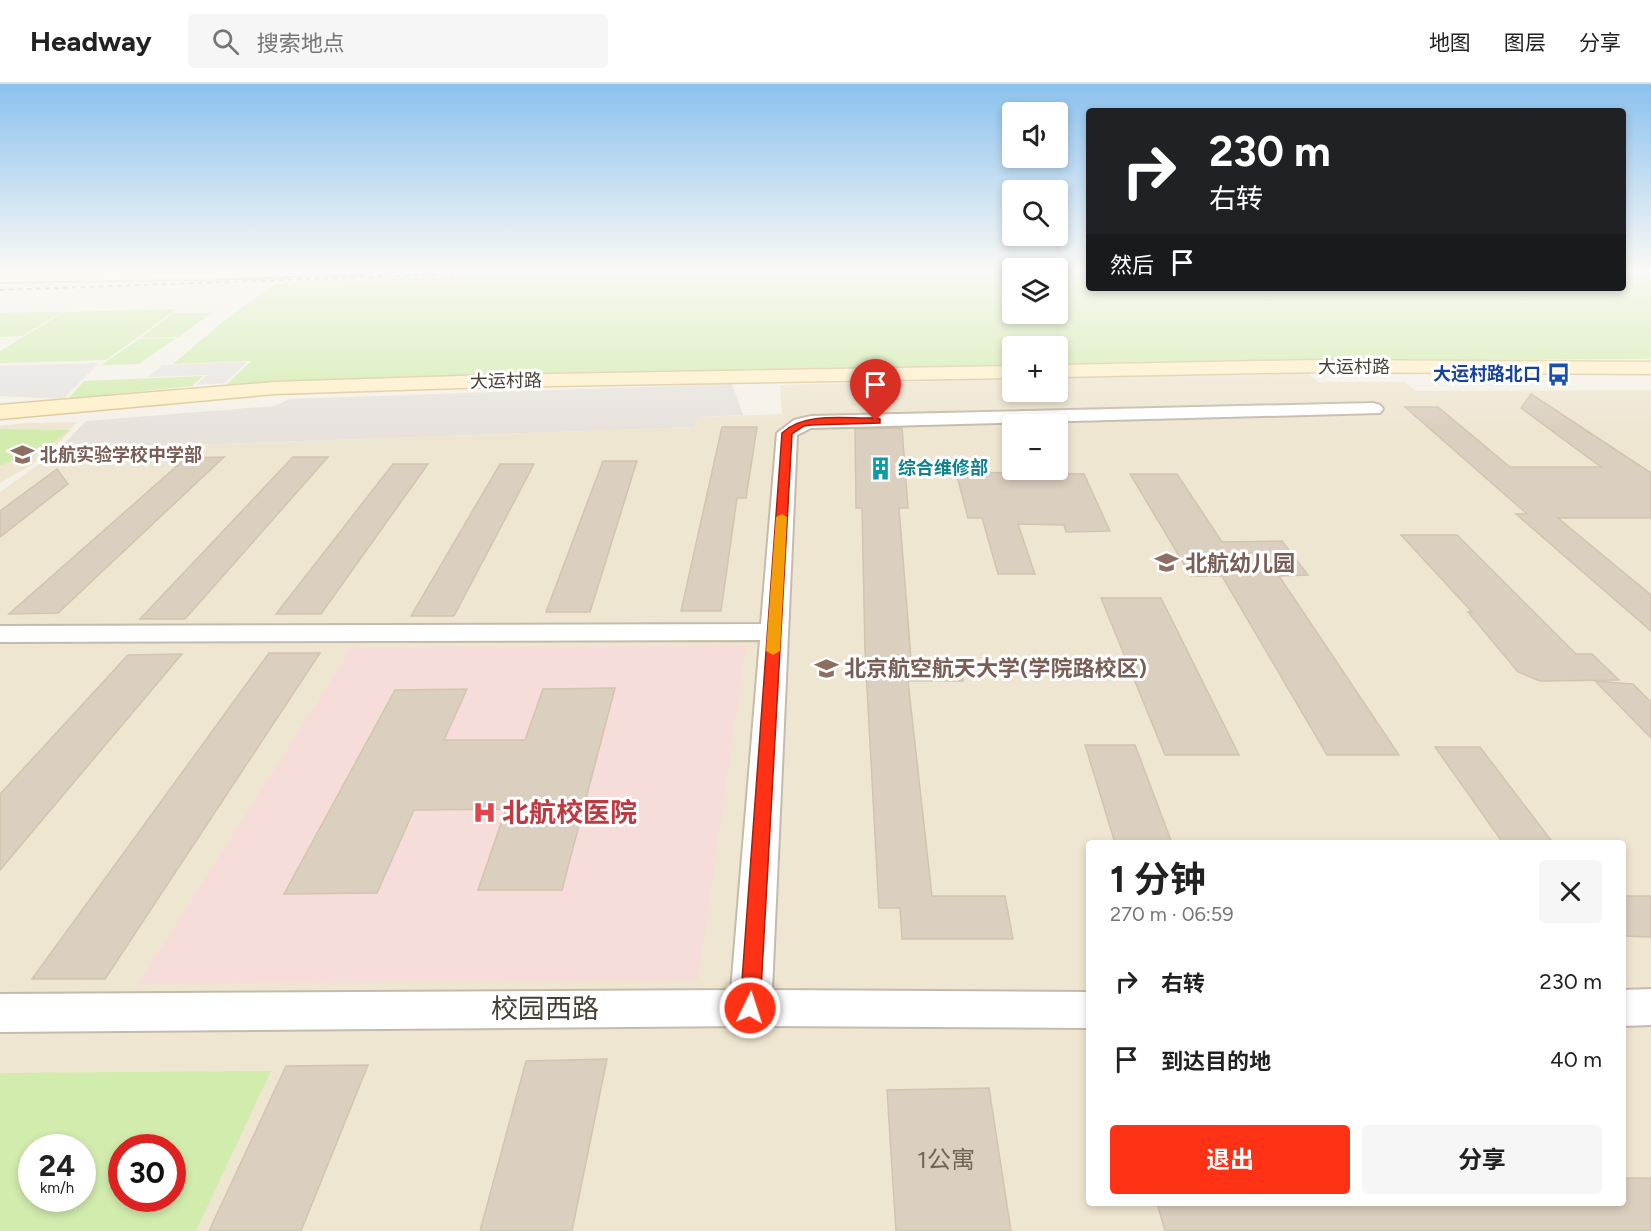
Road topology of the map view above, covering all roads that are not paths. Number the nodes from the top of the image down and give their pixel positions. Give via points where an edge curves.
1 (1651, 368) edge
2 (1068, 371) edge
3 (1002, 372) edge
4 (1373, 408) dead end
5 (0, 412) edge
6 (774, 632) junction
7 (0, 634) edge
8 (1651, 1007) edge
9 (750, 1008) junction
10 (1626, 1008) edge
11 (1086, 1010) edge
12 (0, 1013) edge

1 - 2 street, 大运村路 via 1315,366
3 - 5 street, 大运村路 via 274,388
4 - 6 street via 801,424 787,433
6 - 7 street
6 - 9 street
8 - 10 street
9 - 11 street, 校园西路
9 - 12 street, 校园西路

